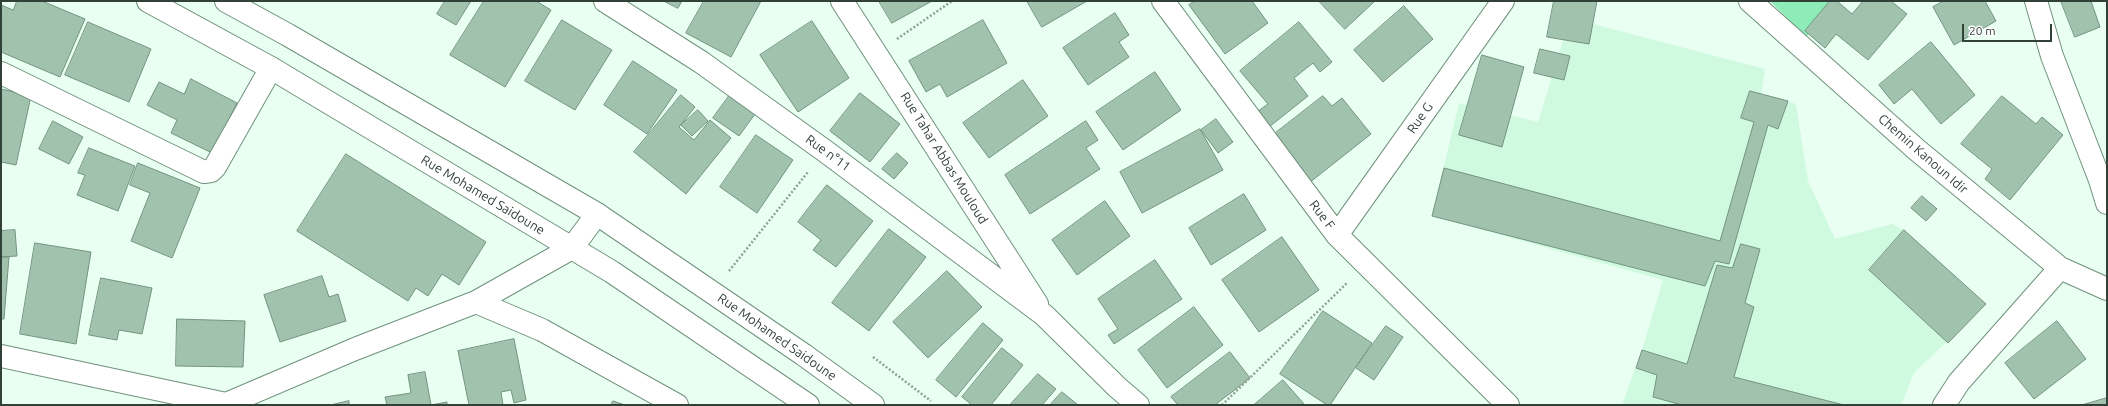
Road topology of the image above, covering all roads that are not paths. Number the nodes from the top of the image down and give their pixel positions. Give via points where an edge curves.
1 (148, 1) edge
2 (226, 1) edge
3 (605, 1) edge
4 (842, 1) edge
5 (1163, 1) edge
6 (1503, 1) edge
7 (1750, 1) edge
8 (2036, 1) edge
9 (271, 68) junction
10 (1, 74) edge
11 (2107, 203) edge
12 (597, 214) junction
13 (1337, 235) junction
14 (572, 248) junction
15 (2060, 268) junction
16 (2107, 289) edge
17 (476, 302) junction
18 (1044, 315) junction
19 (1, 356) edge
20 (226, 404) edge
21 (677, 405) edge
22 (808, 405) edge
23 (873, 405) edge
24 (1138, 405) edge
25 (1508, 405) edge
26 (1944, 405) edge

1 - 9 street, Rue Mohamed Saidoune
2 - 12 street, Rue Mohamed Saidoune
3 - 18 street, Rue n°11 via 701,62
4 - 18 street, Rue Tahar Abbas Mouloud
5 - 13 street, Rue F
6 - 13 street, Rue G
7 - 15 street, Chemin Kanoun Idir via 1917,150
8 - 11 street via 2052,56
9 - 10 street via 215,167 204,172
9 - 14 street, Rue Mohamed Saidoune
12 - 14 street
12 - 23 street, Rue Mohamed Saidoune via 804,354
13 - 25 street, Rue F
14 - 17 street
14 - 22 street, Rue Mohamed Saidoune via 618,276
15 - 16 street, Chemin Kanoun Idir
15 - 26 street via 1959,382
17 - 20 street via 355,349
17 - 21 street via 542,330
18 - 24 street
19 - 20 street

